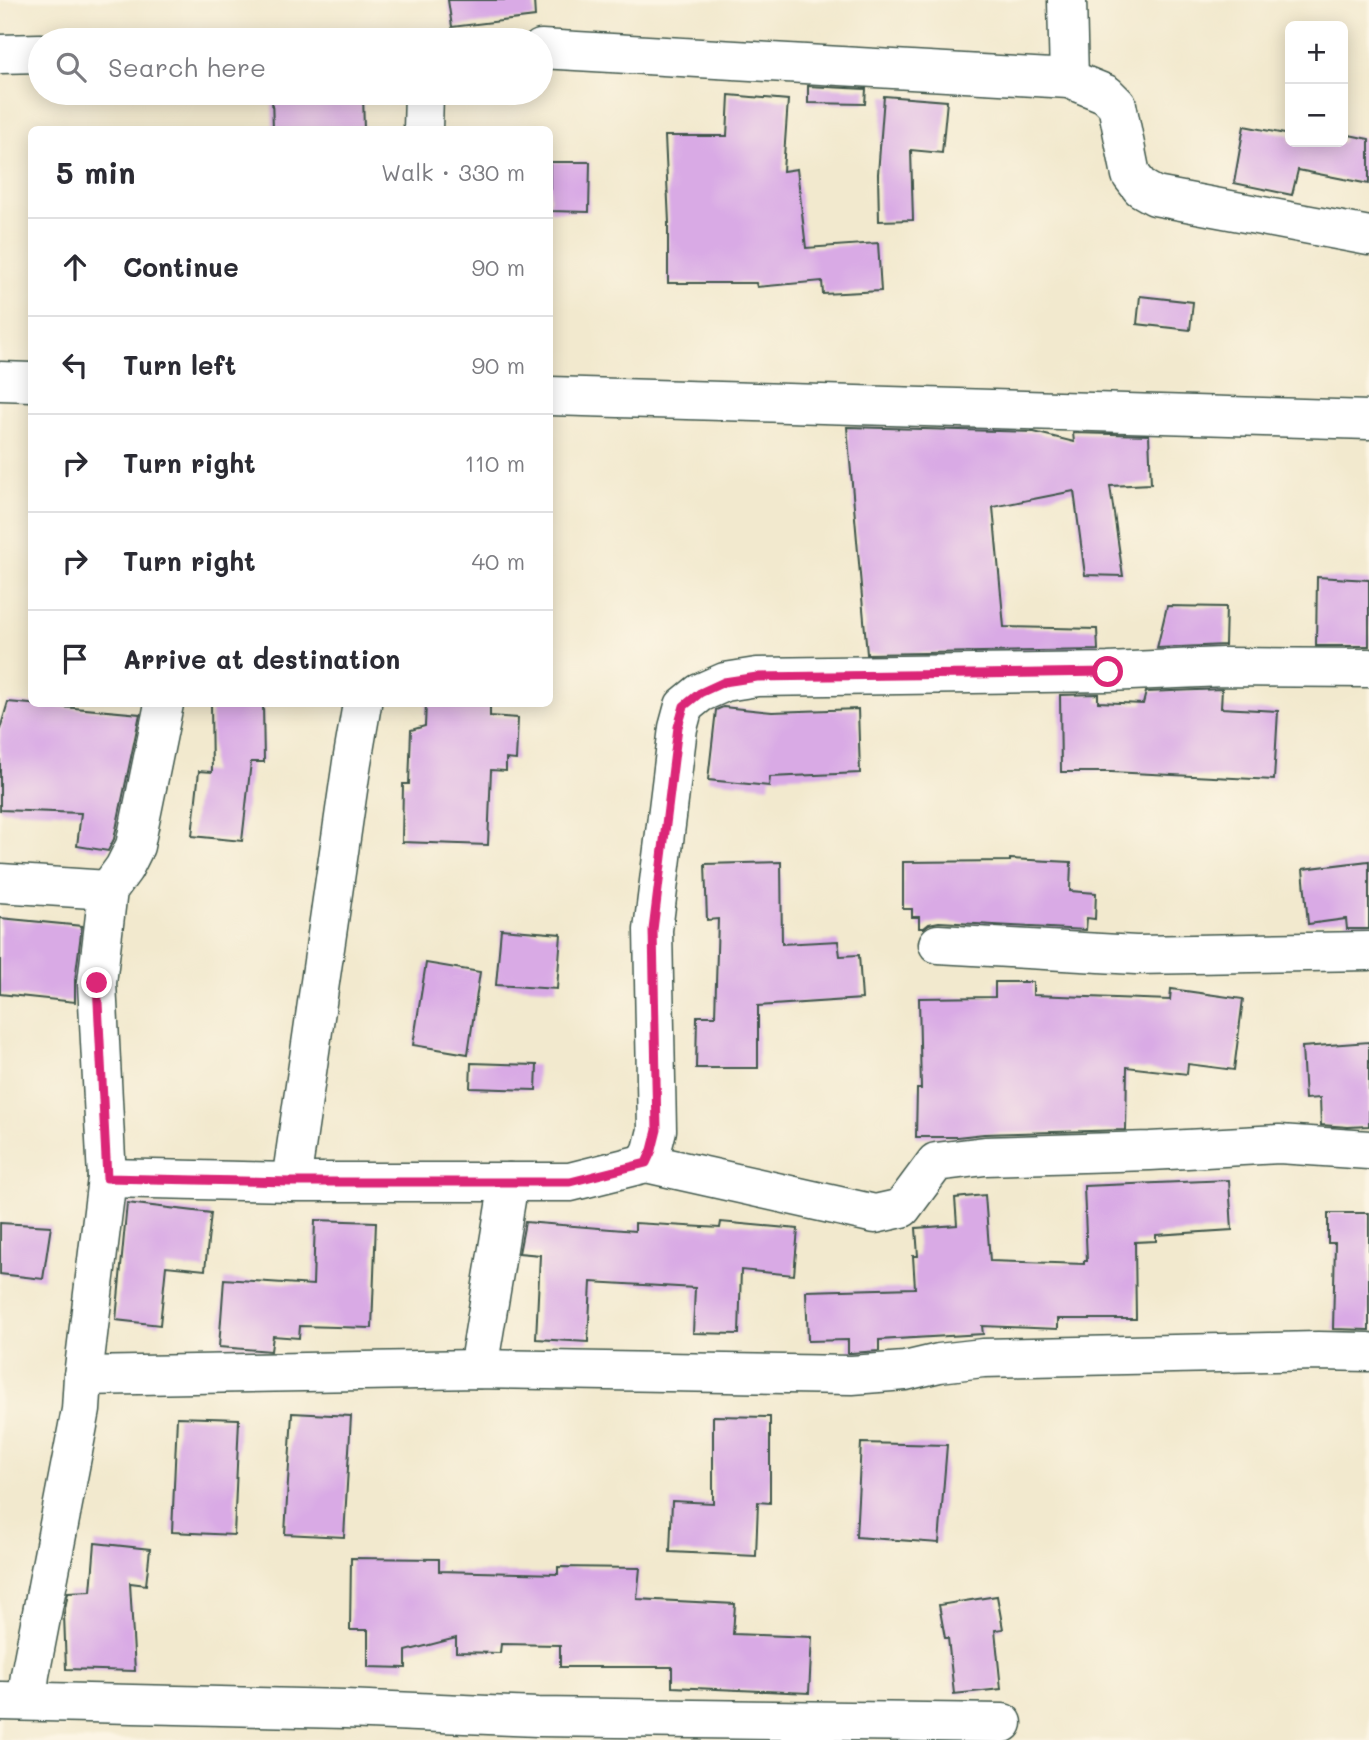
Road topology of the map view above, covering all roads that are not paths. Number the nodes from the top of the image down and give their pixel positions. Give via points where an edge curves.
1 (1068, 0) edge
2 (553, 50) edge
3 (28, 53) edge
4 (0, 54) edge
5 (1069, 79) junction
6 (424, 105) edge
7 (423, 126) edge
8 (1369, 236) edge
9 (0, 381) edge
10 (28, 382) edge
11 (553, 396) edge
12 (1369, 420) edge
13 (1369, 668) edge
14 (163, 707) edge
15 (361, 707) edge
16 (0, 883) edge
17 (108, 890) junction
18 (938, 944) dead end
19 (1369, 951) edge
20 (1369, 1150) edge
21 (646, 1163) junction
22 (107, 1178) junction
23 (291, 1182) junction
24 (509, 1182) junction
25 (1369, 1352) edge
26 (478, 1369) junction
27 (83, 1376) junction
28 (13, 1701) edge
29 (1003, 1723) dead end
30 (345, 1724) edge

1 - 5 street
2 - 5 street
3 - 4 street
5 - 8 street via 1106,94 1117,105 1131,176 1155,196
6 - 7 street
9 - 10 street
11 - 12 street
13 - 21 street via 757,677 724,682 700,693 684,706 678,727 653,930 657,1130
14 - 17 street via 135,846
15 - 23 street
16 - 17 street
17 - 22 street via 97,983
18 - 19 street via 1136,955
20 - 21 street via 1279,1144 936,1162 902,1209 875,1214
21 - 24 street via 570,1182
22 - 23 street
22 - 27 street
23 - 24 street
24 - 26 street
25 - 26 street via 983,1358 852,1375
26 - 27 street
27 - 28 street via 81,1410 30,1675
28 - 30 street
29 - 30 street via 538,1717

